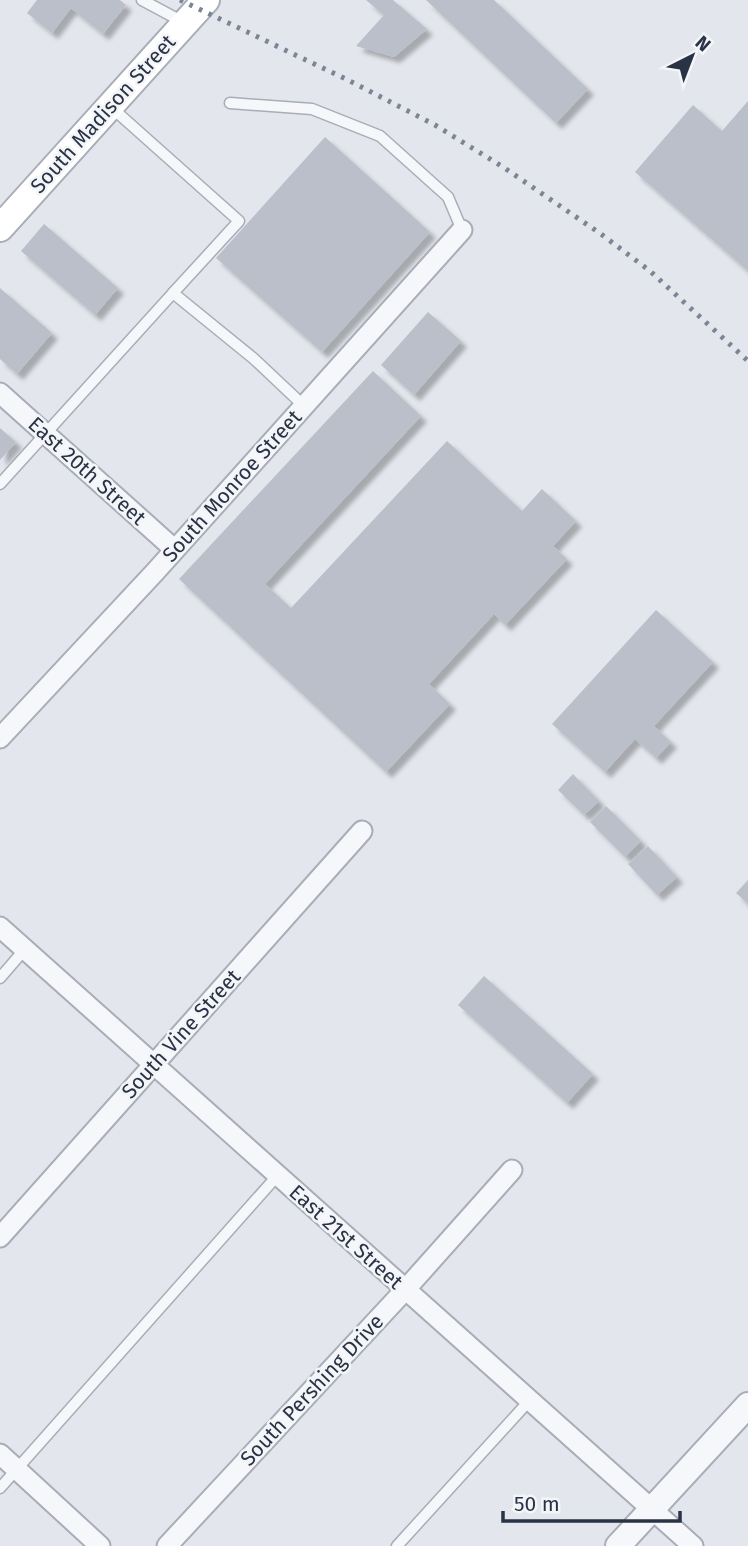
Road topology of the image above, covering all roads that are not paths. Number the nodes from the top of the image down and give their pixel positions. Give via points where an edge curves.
1 (142, 0) edge
2 (206, 0) edge
3 (186, 23) junction
4 (230, 103) dead end
5 (109, 106) junction
6 (0, 228) edge
7 (462, 230) joint
8 (173, 293) junction
9 (0, 393) edge
10 (304, 407) junction
11 (45, 434) junction
12 (0, 484) edge
13 (174, 549) junction
14 (0, 738) edge
15 (362, 831) dead end
16 (0, 927) edge
17 (25, 949) junction
18 (0, 978) edge
19 (153, 1066) junction
20 (512, 1170) dead end
21 (277, 1176) junction
22 (0, 1237) edge
23 (405, 1290) junction
24 (529, 1401) junction
25 (748, 1405) edge
26 (0, 1454) edge
27 (17, 1469) junction
28 (0, 1488) edge
29 (651, 1510) junction
30 (100, 1546) edge
31 (167, 1546) edge
32 (397, 1546) edge
33 (618, 1546) edge
34 (693, 1546) edge

1 - 3 lane
2 - 3 main road, South Madison Street
3 - 5 main road, South Madison Street
4 - 7 lane via 312,109 380,136 448,197
5 - 6 main road, South Madison Street
5 - 8 lane via 239,220
7 - 10 street, South Monroe Street
8 - 10 lane
8 - 11 lane
9 - 11 street, East 20th Street
10 - 13 street, South Monroe Street
11 - 12 lane
11 - 13 street, East 20th Street
13 - 14 street, South Monroe Street
15 - 19 street, South Vine Street
16 - 17 street, East 21st Street
17 - 18 lane
17 - 19 street, East 21st Street
19 - 21 street, East 21st Street
19 - 22 street, South Vine Street
20 - 23 street, South Pershing Drive
21 - 23 street, East 21st Street
21 - 27 lane
23 - 24 street, East 21st Street
23 - 31 street, South Pershing Drive
24 - 29 street, East 21st Street
24 - 32 lane
25 - 29 street
26 - 27 street
27 - 28 lane
27 - 30 street
29 - 33 street
29 - 34 street, East 21st Street

